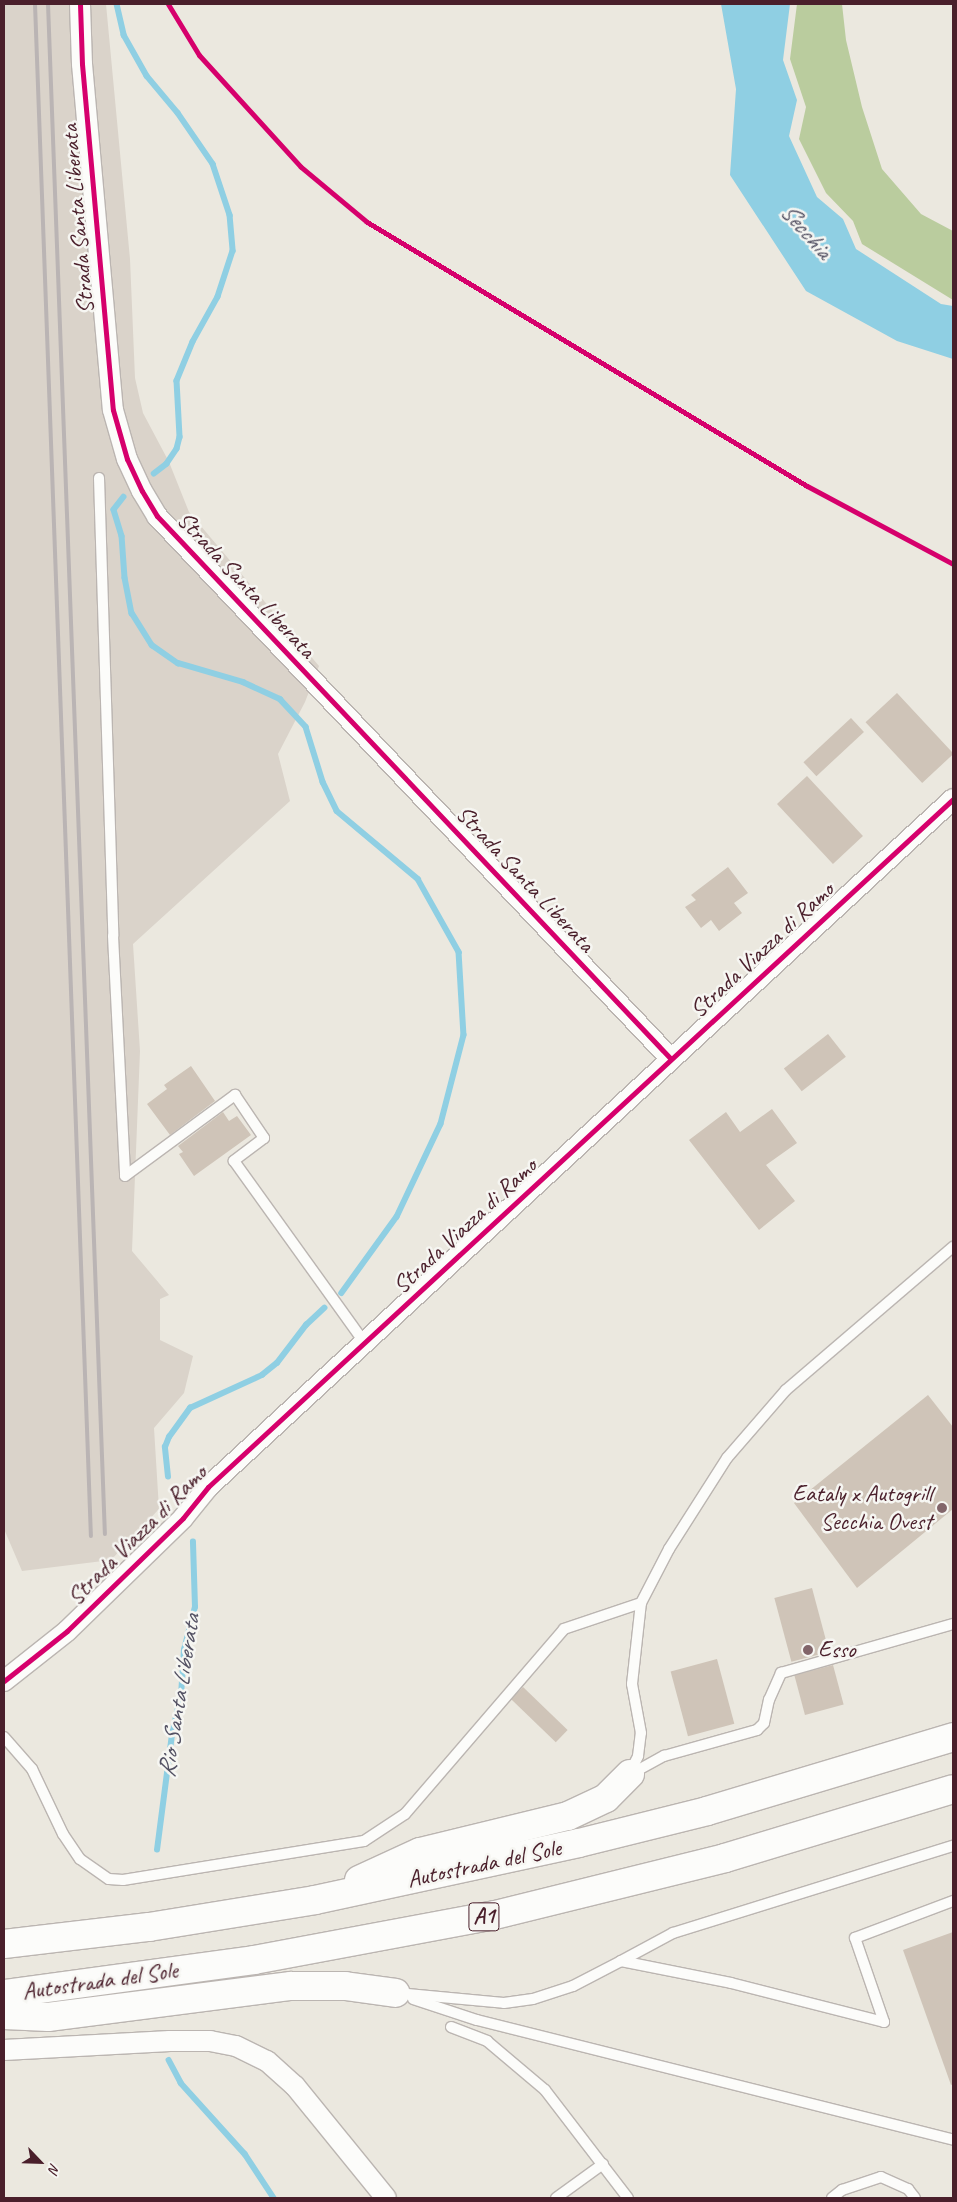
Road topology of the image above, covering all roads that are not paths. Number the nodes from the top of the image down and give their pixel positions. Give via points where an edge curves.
1 (80, 4) edge
2 (99, 478) dead end
3 (953, 799) edge
4 (670, 1058) junction
5 (953, 1247) edge
6 (364, 1343) junction
7 (641, 1603) junction
8 (953, 1624) edge
9 (4, 1681) edge
10 (4, 1736) edge
11 (953, 1737) edge
12 (630, 1774) junction
13 (953, 1789) edge
14 (953, 1846) edge
15 (315, 1900) junction
16 (953, 1901) edge
17 (4, 1944) edge
18 (622, 1960) junction
19 (396, 1993) junction
20 (4, 1994) edge
21 (4, 2015) edge
22 (451, 2027) dead end
23 (4, 2050) edge
24 (953, 2140) edge
25 (603, 2164) junction
26 (386, 2198) edge
27 (556, 2198) edge
28 (628, 2198) edge
29 (832, 2198) edge
30 (915, 2198) edge

1 - 4 street, Strada Santa Liberata via 82,64 114,410 127,458 142,491 157,516
2 - 6 lane via 113,936 125,1176 235,1095 264,1138 234,1162
3 - 4 street, Strada Viazza di Ramo
4 - 6 street, Strada Viazza di Ramo
5 - 7 lane via 786,1390 727,1458 668,1549
6 - 9 street, Strada Viazza di Ramo via 208,1487 183,1518 67,1631
7 - 10 lane via 564,1629 405,1814 364,1841 123,1880 109,1879 80,1859 63,1834 32,1769
7 - 12 lane via 632,1684 641,1733 638,1756
8 - 12 lane via 781,1673 769,1700 764,1723 758,1730 743,1737 702,1744 664,1756
11 - 15 highway, Autostrada del Sole / A1 via 634,1829
12 - 15 highway via 606,1798 568,1816 420,1852
13 - 20 highway, Autostrada del Sole / A1 via 724,1858 495,1915 254,1960
14 - 18 lane via 673,1933
15 - 17 highway, Autostrada del Sole / A1 via 149,1928
16 - 18 lane via 855,1938 884,2022 731,1983
18 - 19 lane via 573,1986 533,1999 504,2003
19 - 21 highway via 345,1986 291,1986 48,2017
19 - 24 lane via 477,2020
22 - 25 lane via 487,2041 546,2090
23 - 26 street via 210,2041 236,2046 267,2061 327,2122
25 - 27 lane
25 - 28 lane
29 - 30 lane via 842,2190 881,2177 908,2189

